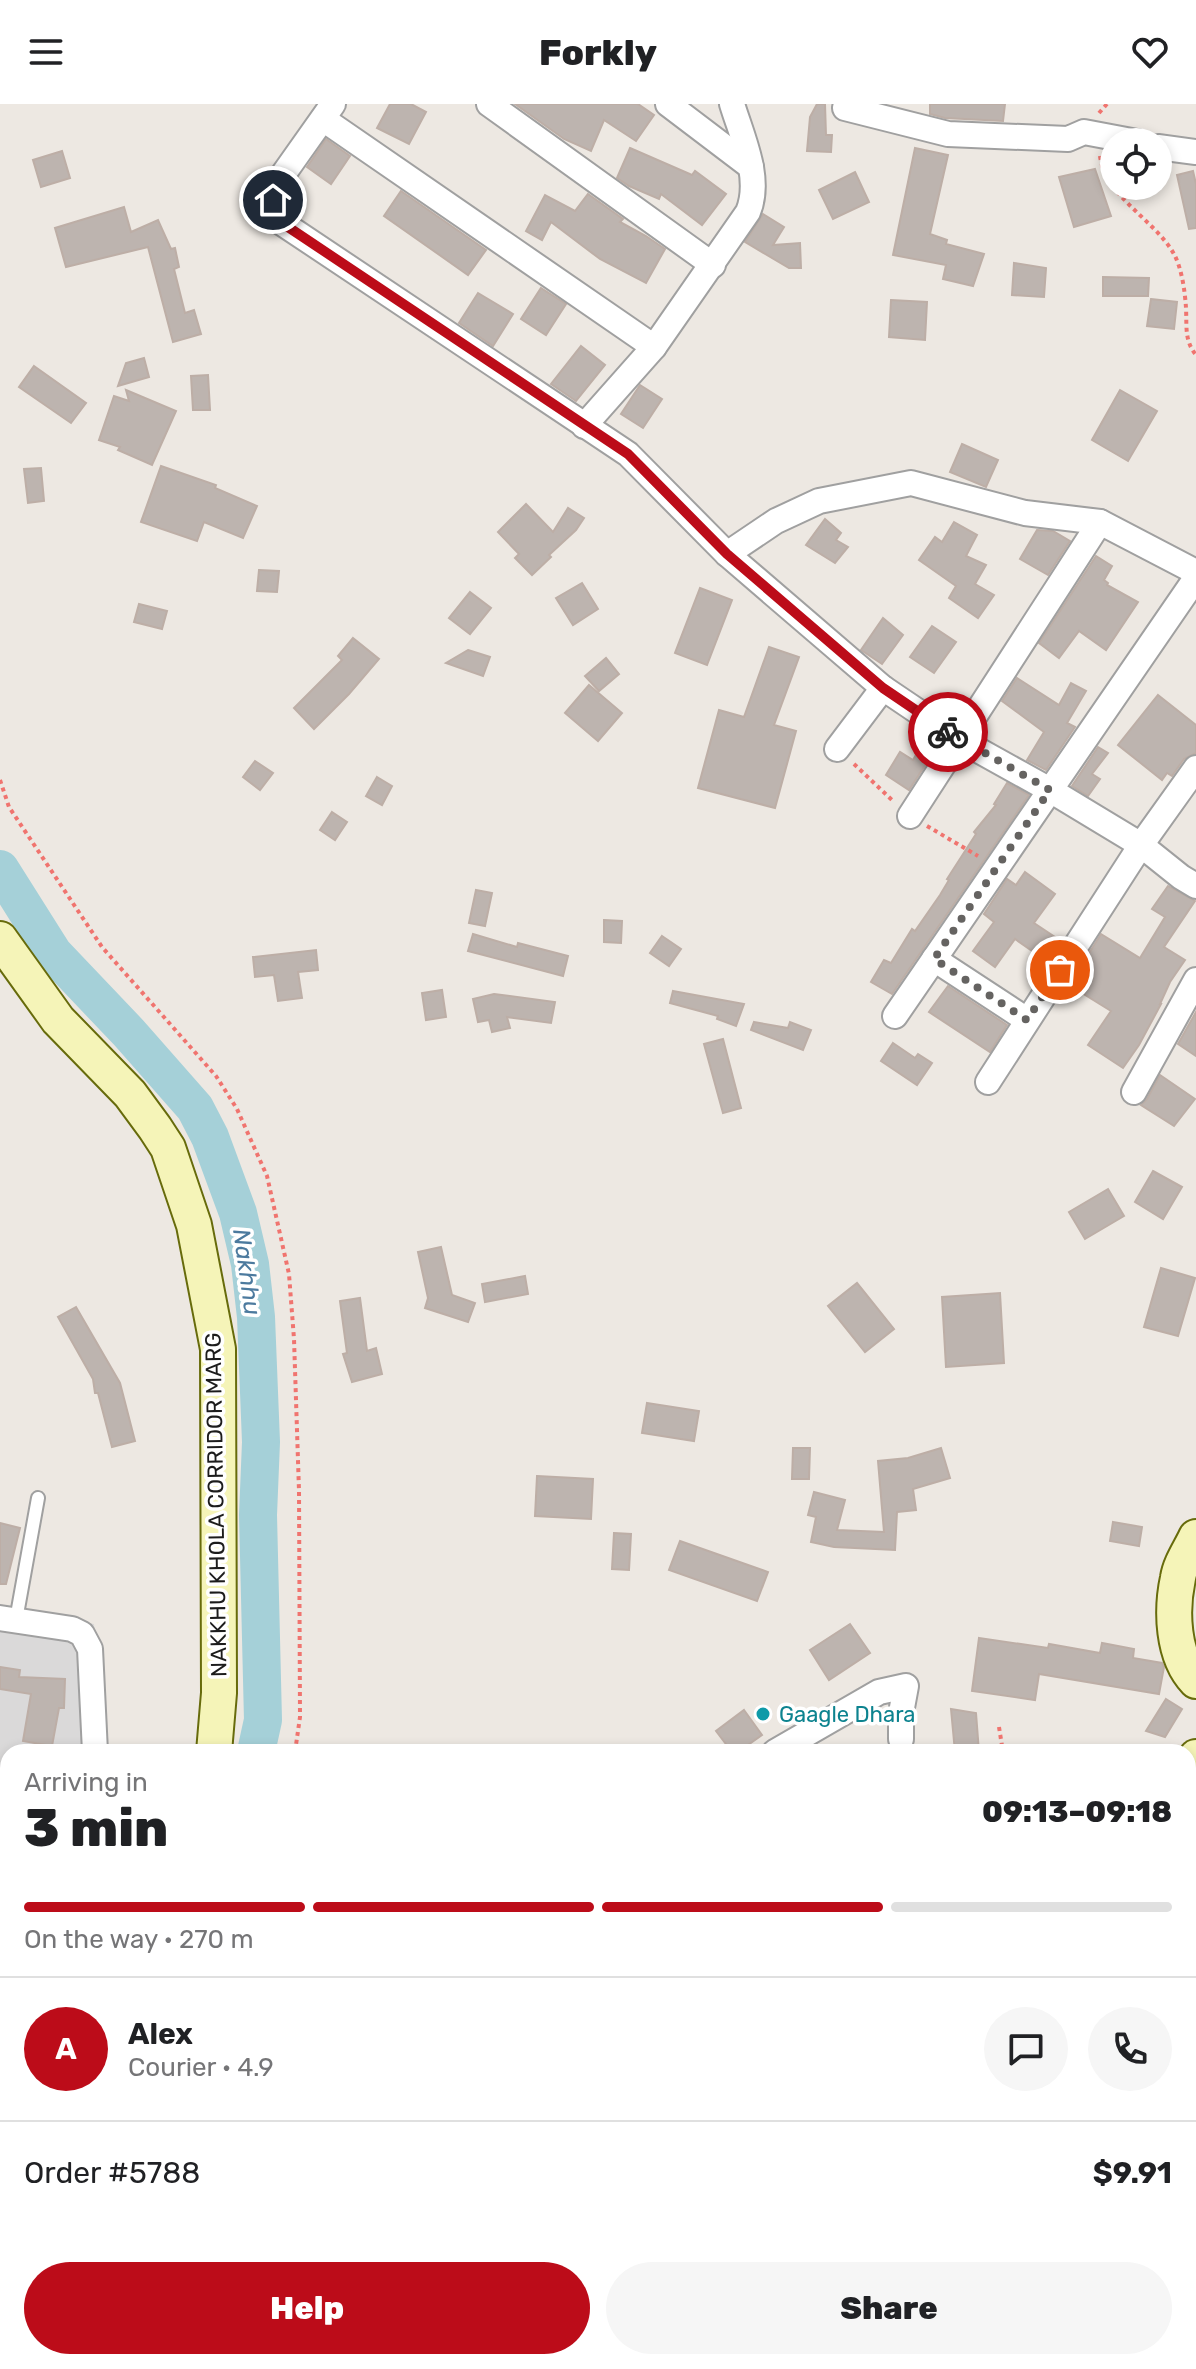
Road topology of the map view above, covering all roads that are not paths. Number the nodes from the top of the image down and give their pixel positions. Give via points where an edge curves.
1 (489, 104) edge
2 (668, 104) edge
3 (732, 104) edge
4 (845, 108) dead end
5 (328, 111) edge
6 (1100, 135) edge
7 (1172, 149) edge
8 (1196, 152) edge
9 (751, 167) junction
10 (713, 265) junction
11 (654, 347) junction
12 (584, 426) junction
13 (1100, 522) junction
14 (727, 554) junction
15 (1196, 572) edge
16 (1196, 578) edge
17 (883, 688) junction
18 (960, 740) junction
19 (837, 749) dead end
20 (1196, 768) edge
21 (1050, 790) junction
22 (910, 816) dead end
23 (1141, 845) junction
24 (1196, 886) edge
25 (0, 939) edge
26 (934, 959) junction
27 (1196, 980) edge
28 (895, 1016) dead end
29 (1027, 1020) junction
30 (988, 1082) dead end
31 (1134, 1092) dead end
32 (38, 1498) dead end
33 (1196, 1537) edge
34 (8, 1619) edge
35 (1187, 1649) edge
36 (1196, 1681) edge
37 (902, 1741) edge
38 (95, 1744) edge
39 (215, 1744) edge
40 (789, 1744) edge

1 - 10 street
2 - 9 street
3 - 9 street
4 - 6 street via 948,134 1068,139
5 - 11 street
5 - 12 street via 275,186 276,219
7 - 8 street
9 - 10 street via 754,199
10 - 11 street
11 - 12 street
12 - 14 street via 628,454
13 - 14 street via 1025,513 911,483 819,501 776,521
13 - 15 street
13 - 18 street
14 - 17 street
16 - 21 street
17 - 18 street
17 - 19 street
18 - 21 street
18 - 22 street
20 - 23 street
21 - 23 street
21 - 26 street
23 - 24 street
23 - 29 street
25 - 39 street, NAKKHU KHOLA CORRIDOR MARG via 58,1020 130,1094 155,1128 168,1148 194,1225 218,1349
26 - 28 street
26 - 29 street
27 - 31 street
29 - 30 street
32 - 34 lane
33 - 35 street via 1178,1576 1175,1611
34 - 38 street via 82,1634 90,1649
35 - 36 street via 1185,1669
37 - 40 street via 906,1686 879,1692

